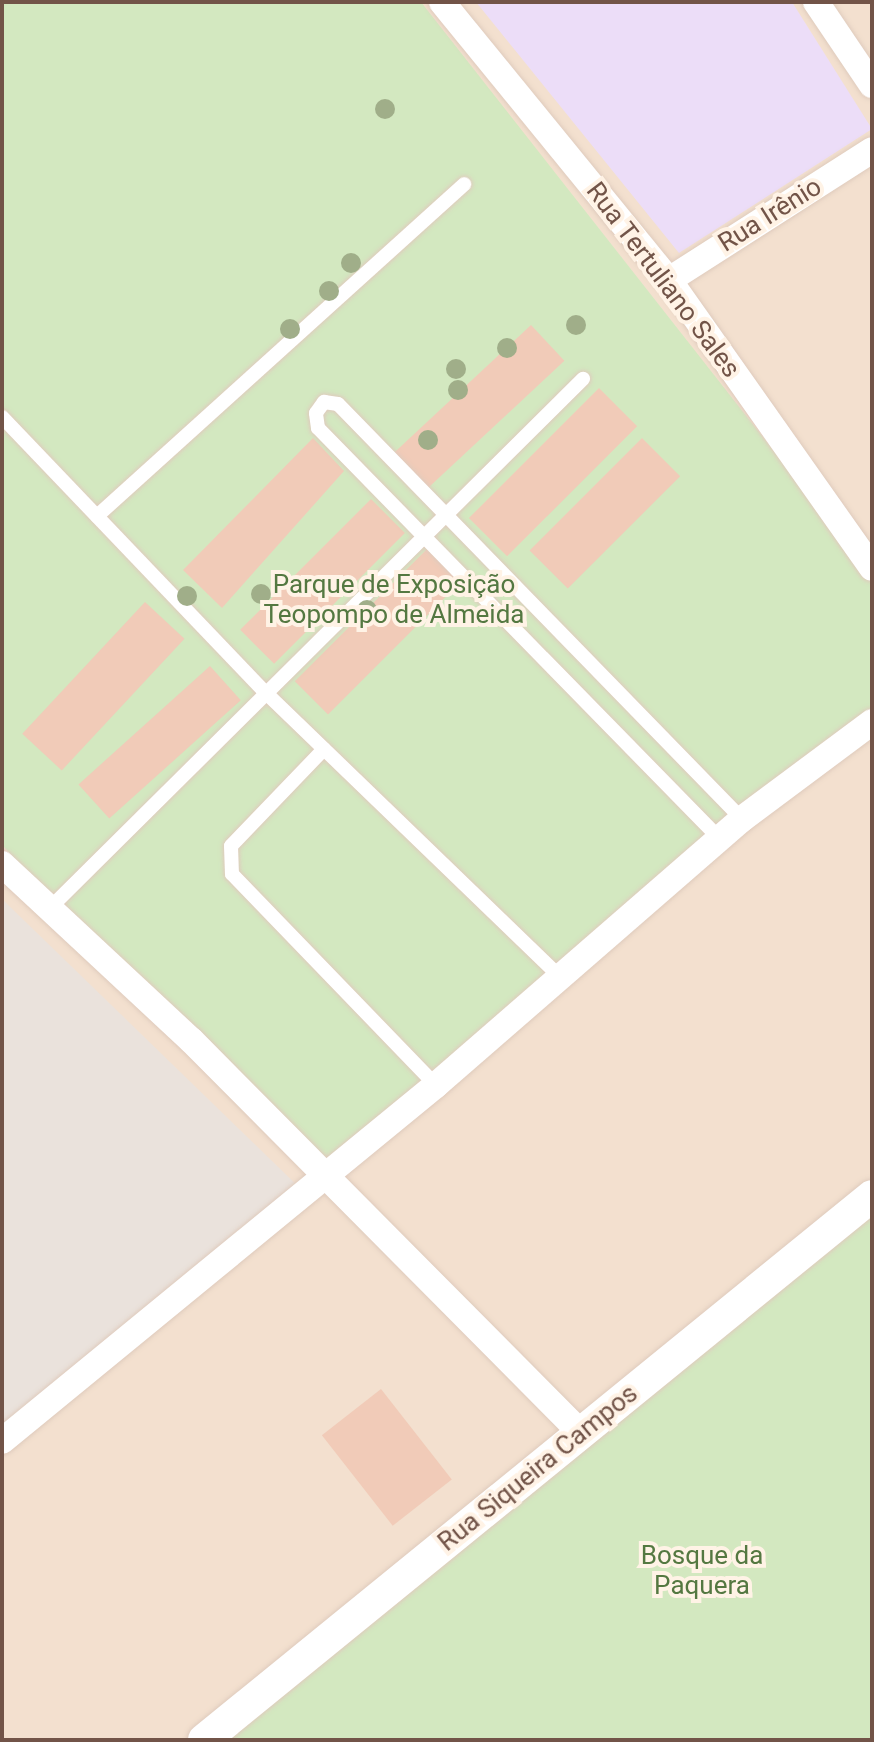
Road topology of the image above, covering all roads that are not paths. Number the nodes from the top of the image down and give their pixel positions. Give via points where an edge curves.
1 (442, 2) edge
2 (816, 2) edge
3 (872, 85) edge
4 (872, 150) edge
5 (464, 184) dead end
6 (669, 280) junction
7 (583, 379) dead end
8 (2, 417) edge
9 (444, 512) junction
10 (97, 516) junction
11 (424, 535) junction
12 (872, 568) edge
13 (265, 692) junction
14 (872, 722) edge
15 (324, 749) junction
16 (742, 819) junction
17 (720, 839) junction
18 (2, 864) edge
19 (48, 910) junction
20 (560, 977) junction
21 (436, 1085) junction
22 (324, 1175) junction
23 (872, 1196) edge
24 (581, 1433) junction
25 (2, 1441) edge
26 (206, 1739) edge

1 - 6 street, Rua Tertuliano Sales
2 - 3 street
4 - 6 street, Rua Irênio
5 - 10 lane
6 - 12 street, Rua Tertuliano Sales
7 - 9 lane
8 - 10 lane
9 - 11 lane
9 - 11 lane via 338,404 320,406 318,428
9 - 16 lane
10 - 13 lane
11 - 13 lane
11 - 17 lane
13 - 15 lane
13 - 19 lane
14 - 16 street
15 - 20 lane
15 - 21 lane via 231,846 232,874
16 - 17 street
17 - 20 street
18 - 19 street
19 - 22 street via 191,1040
20 - 21 street
21 - 22 street
22 - 24 street
22 - 25 street
23 - 24 street, Rua Siqueira Campos
24 - 26 street, Rua Siqueira Campos

